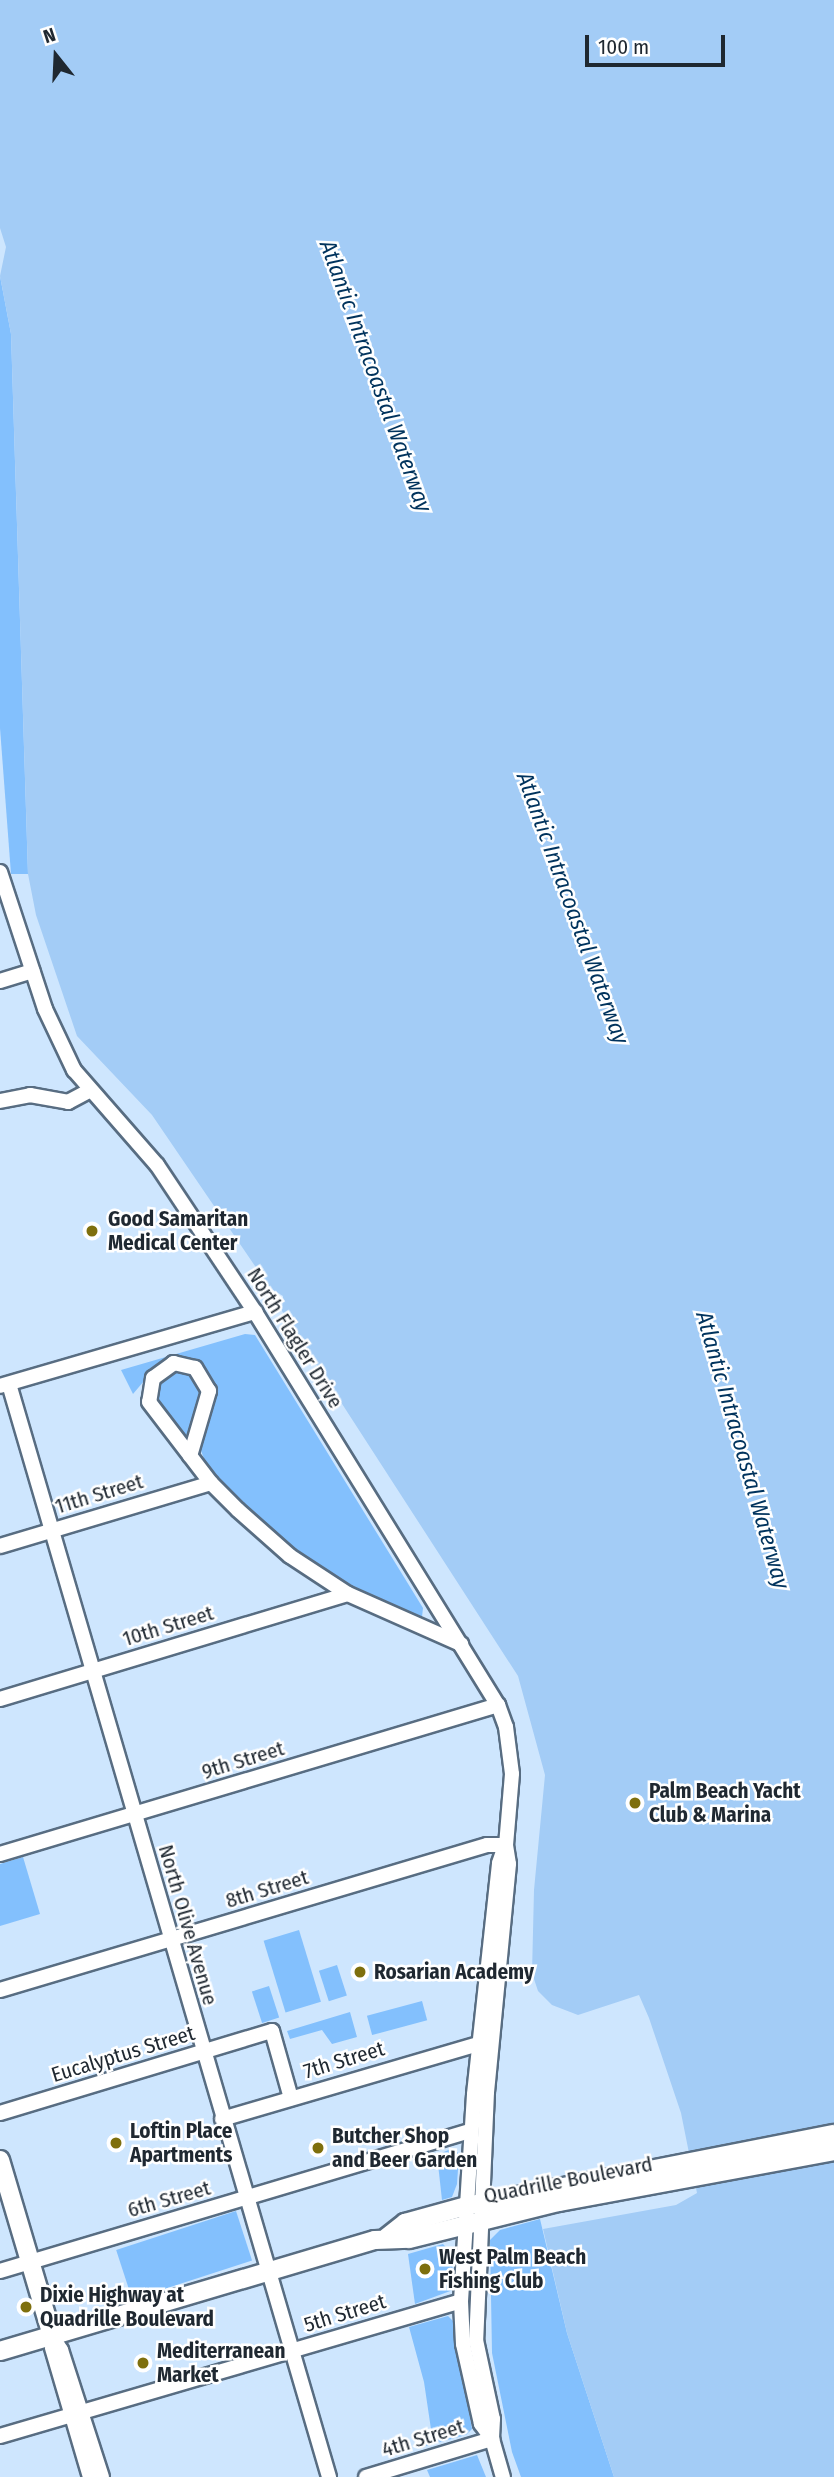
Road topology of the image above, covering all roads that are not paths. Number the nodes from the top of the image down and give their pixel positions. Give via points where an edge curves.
1 (1, 880) edge
2 (32, 971) junction
3 (0, 981) edge
4 (89, 1091) junction
5 (0, 1101) edge
6 (255, 1312) junction
7 (5, 1385) edge
8 (190, 1456) junction
9 (211, 1483) junction
10 (52, 1531) junction
11 (0, 1546) edge
12 (348, 1594) junction
13 (461, 1644) junction
14 (93, 1671) junction
15 (0, 1699) edge
16 (498, 1705) junction
17 (134, 1815) junction
18 (506, 1845) junction
19 (0, 1854) edge
20 (170, 1940) junction
21 (0, 1990) edge
22 (479, 2044) junction
23 (203, 2052) junction
24 (291, 2098) junction
25 (0, 2113) edge
26 (222, 2119) junction
27 (471, 2132) junction
28 (834, 2134) edge
29 (834, 2151) edge
30 (0, 2160) edge
31 (679, 2173) junction
32 (246, 2198) junction
33 (473, 2213) junction
34 (29, 2263) junction
35 (0, 2271) edge
36 (269, 2273) junction
37 (461, 2301) junction
38 (52, 2336) junction
39 (0, 2351) edge
40 (292, 2351) junction
41 (76, 2414) junction
42 (0, 2436) edge
43 (492, 2439) junction
44 (90, 2477) edge
45 (102, 2477) edge
46 (329, 2477) edge
47 (366, 2477) edge
48 (503, 2477) edge

1 - 2 street, North Flagler Drive
2 - 3 street
2 - 4 street, North Flagler Drive via 57,1038
4 - 5 street via 68,1102 21,1095
4 - 6 street, North Flagler Drive via 157,1165
6 - 7 street
6 - 13 street, North Flagler Drive
7 - 10 street, North Olive Avenue
8 - 8 street via 209,1391 195,1368 174,1363 153,1378 149,1402
8 - 9 street
9 - 10 street, 11th Street
9 - 12 street via 281,1548
10 - 11 street, 11th Street
10 - 14 street, North Olive Avenue
12 - 13 street
12 - 14 street, 10th Street
13 - 16 street, North Flagler Drive
14 - 15 street, 10th Street
14 - 17 street, North Olive Avenue
16 - 17 street, 9th Street
16 - 18 street, North Flagler Drive via 511,1747 513,1774
17 - 19 street, 9th Street
17 - 20 street, North Olive Avenue
18 - 20 street, 8th Street via 487,1845
18 - 22 street, North Flagler Drive via 499,1863
18 - 33 street, North Flagler Drive via 509,1864
20 - 21 street, 8th Street
20 - 23 street, North Olive Avenue
22 - 24 street, 7th Street
22 - 27 street, North Flagler Drive
23 - 24 street, Eucalyptus Street via 272,2031
23 - 25 street, Eucalyptus Street
23 - 26 street, North Olive Avenue
24 - 26 street, 7th Street
26 - 32 street, North Olive Avenue
27 - 32 street, 6th Street
27 - 33 street, North Flagler Drive
28 - 31 main road
29 - 31 main road
30 - 34 main road
31 - 33 main road, Quadrille Boulevard
32 - 34 street, 6th Street
32 - 36 street, North Olive Avenue
33 - 36 main road, Quadrille Boulevard via 410,2239 387,2237
33 - 37 street, North Flagler Drive
33 - 43 street, North Flagler Drive via 476,2340 493,2419
34 - 35 street, 6th Street
34 - 38 main road
36 - 38 main road, Quadrille Boulevard
36 - 40 street, North Olive Avenue
37 - 40 street, 5th Street
37 - 43 street, North Flagler Drive via 463,2344 481,2424
38 - 39 main road, Quadrille Boulevard
38 - 41 street via 61,2350
40 - 41 street, 5th Street
40 - 46 street, North Olive Avenue
41 - 42 street, 5th Street
41 - 44 street
41 - 45 street
43 - 47 street, 4th Street
43 - 48 street, North Flagler Drive

